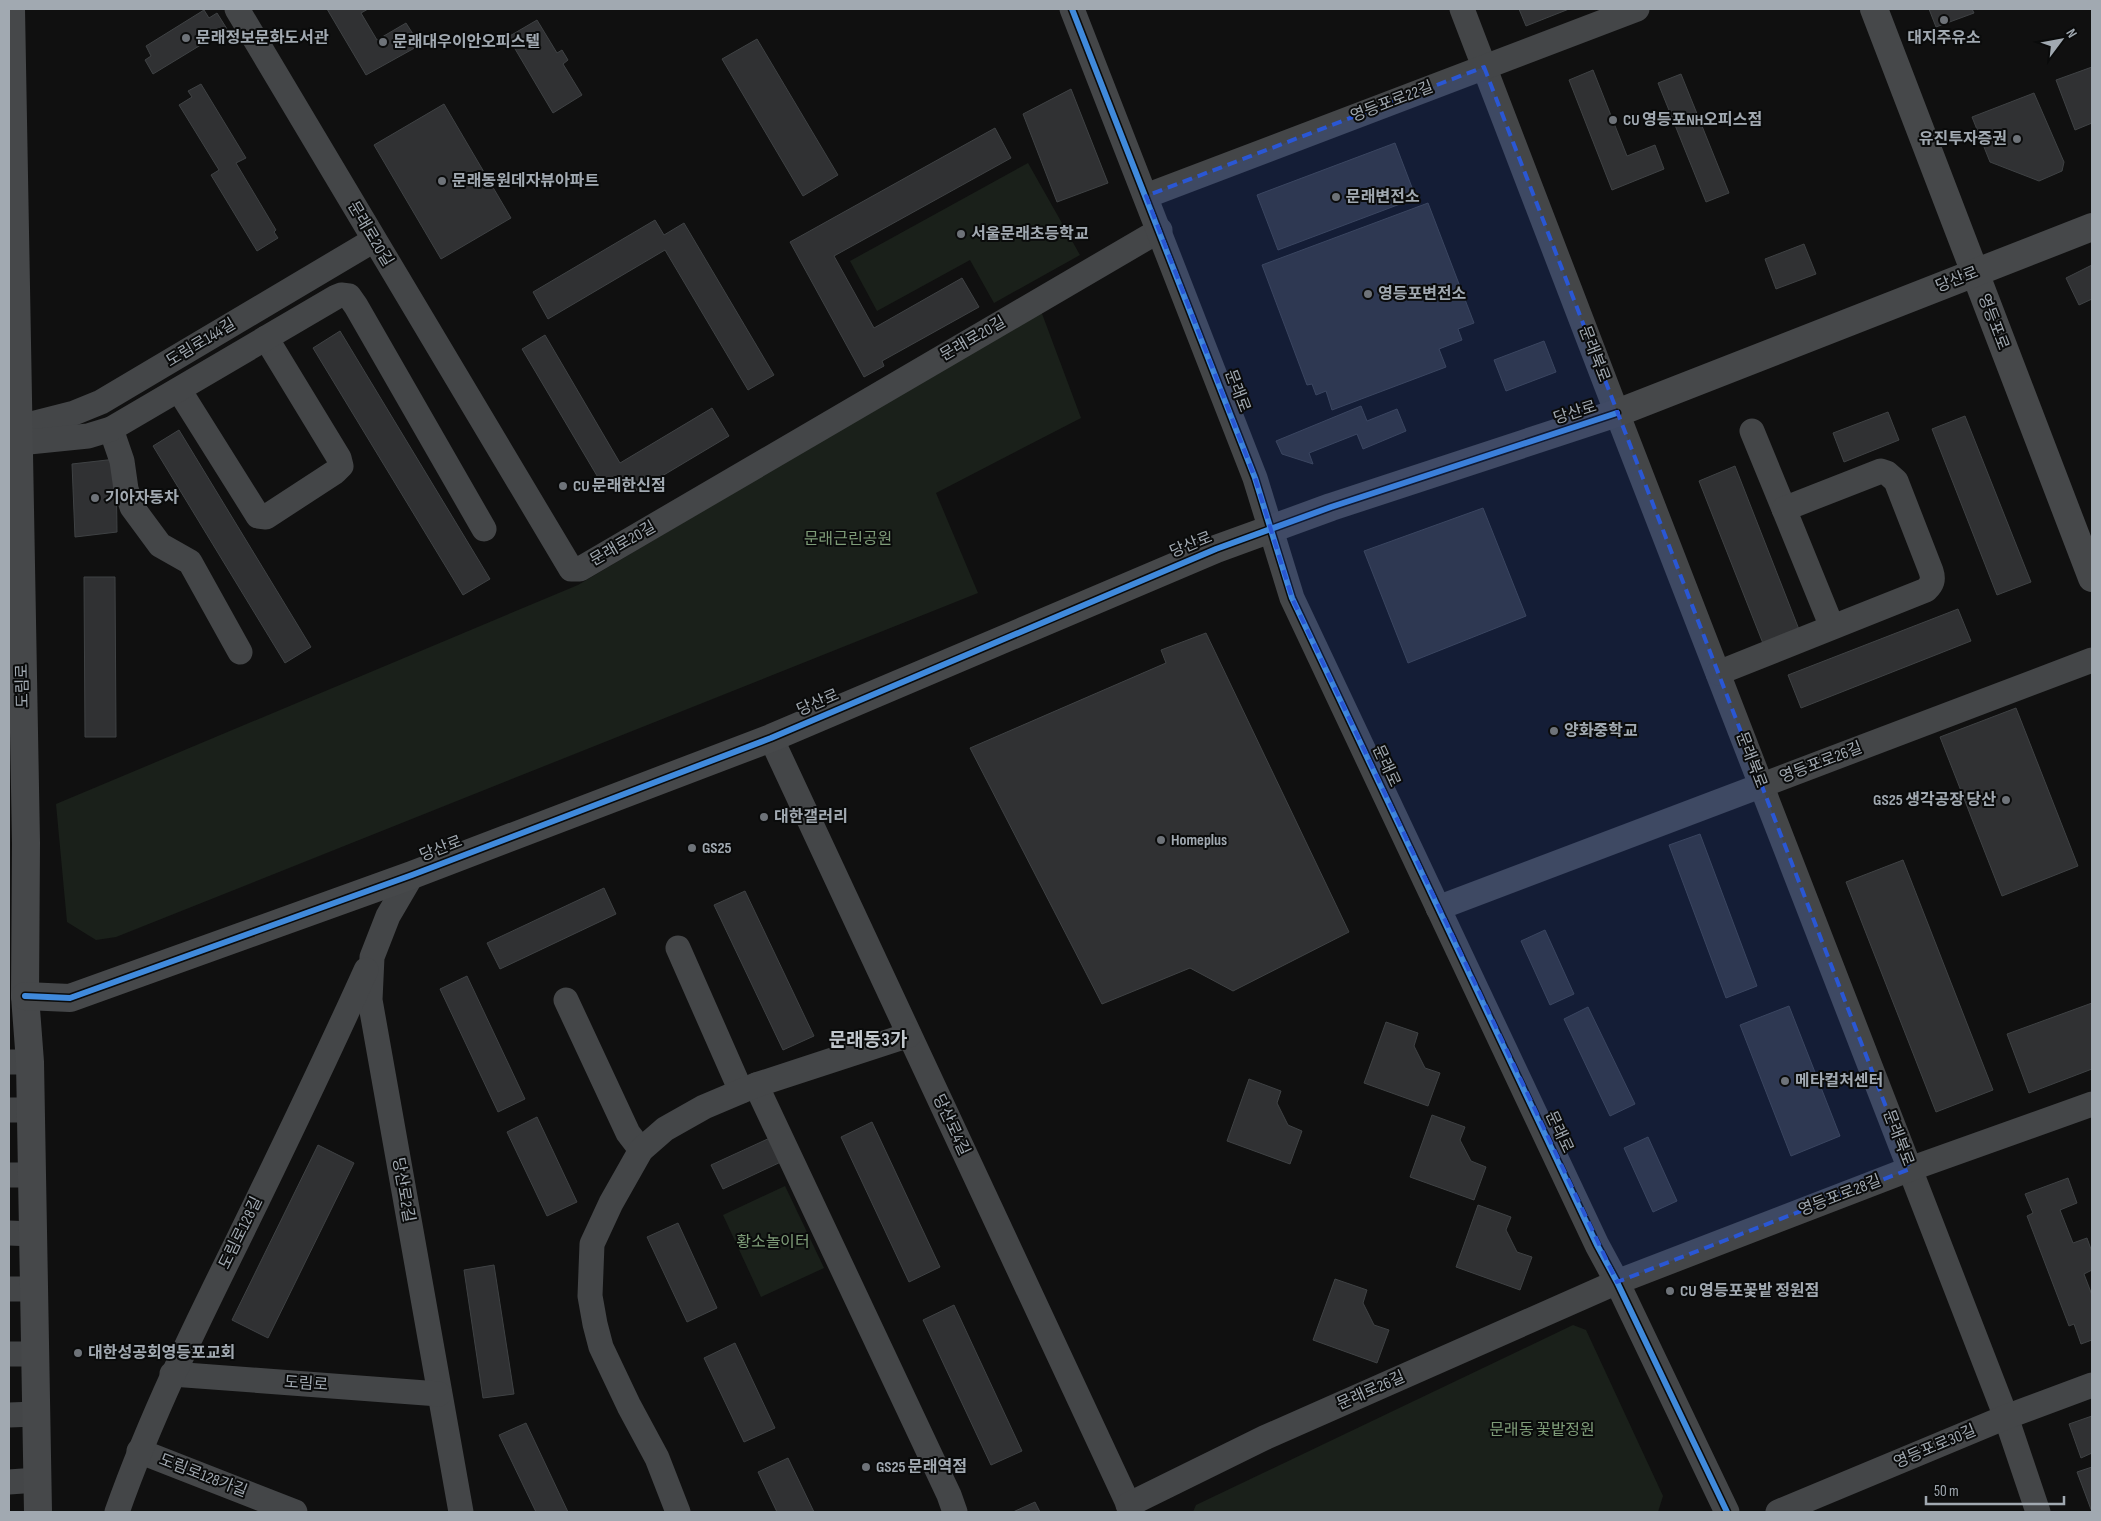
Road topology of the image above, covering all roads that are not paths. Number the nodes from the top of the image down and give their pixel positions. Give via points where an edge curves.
1 (11, 9) edge
2 (237, 9) edge
3 (1072, 9) edge
4 (1462, 9) edge
5 (1637, 9) edge
6 (1874, 9) edge
7 (1484, 67) junction
8 (10, 68) edge
9 (1146, 196) junction
10 (2092, 227) edge
11 (1160, 230) junction
12 (374, 240) junction
13 (1974, 274) junction
14 (266, 338) junction
15 (179, 390) junction
16 (13, 393) edge
17 (1617, 413) junction
18 (111, 429) junction
19 (1752, 431) dead end
20 (19, 435) junction
21 (1784, 509) junction
22 (1272, 528) junction
23 (484, 529) dead end
24 (2092, 578) edge
25 (1832, 627) junction
26 (240, 652) dead end
27 (2092, 660) edge
28 (1718, 673) junction
29 (771, 738) junction
30 (1761, 785) junction
31 (17, 842) edge
32 (412, 875) junction
33 (1438, 908) junction
34 (678, 948) dead end
35 (372, 956) junction
36 (17, 994) edge
37 (566, 1000) dead end
38 (909, 1035) junction
39 (19, 1062) edge
40 (749, 1088) junction
41 (2092, 1104) edge
42 (20, 1110) edge
43 (641, 1150) junction
44 (1910, 1169) junction
45 (20, 1175) edge
46 (21, 1233) edge
47 (1617, 1282) junction
48 (21, 1289) edge
49 (22, 1354) edge
50 (172, 1374) junction
51 (2092, 1385) edge
52 (439, 1394) junction
53 (36, 1414) junction
54 (9, 1415) edge
55 (2006, 1417) junction
56 (139, 1451) junction
57 (37, 1480) junction
58 (9, 1482) edge
59 (1130, 1508) edge
60 (38, 1512) edge
61 (117, 1512) edge
62 (295, 1512) edge
63 (460, 1512) edge
64 (678, 1512) edge
65 (955, 1512) edge
66 (1727, 1512) edge
67 (1778, 1512) edge
68 (2038, 1512) edge

1 - 8 main road, 도림로
2 - 12 street, 문래로20길
3 - 9 street, 문래로
4 - 7 street, 문래북로
5 - 7 street, 영등포로22길
6 - 13 main road, 영등포로
7 - 9 street, 영등포로22길
7 - 17 street, 문래북로
8 - 16 main road, 도림로
9 - 11 street, 문래로
10 - 13 main road, 당산로
11 - 12 street, 문래로20길 via 580,569 571,569
11 - 22 street, 문래로 via 1256,478
12 - 20 street, 도림로144길 via 101,402
13 - 17 main road, 당산로
13 - 24 main road, 영등포로
14 - 15 street
14 - 15 street via 340,458 340,466 335,472 266,517 258,516
14 - 23 street via 336,297 349,296
15 - 18 street
16 - 20 main road, 도림로
17 - 22 main road, 당산로
17 - 28 street, 문래북로
18 - 20 street via 88,436
18 - 26 street via 132,507 160,545 190,562
19 - 21 street
20 - 31 main road, 도림로
21 - 25 street
21 - 25 street via 1881,471 1896,481 1931,571 1932,582 1926,590
22 - 29 main road, 당산로 via 1092,600
22 - 33 street, 문래로 via 1292,598
25 - 28 street
27 - 30 street, 영등포로26길
28 - 30 street, 문래북로
29 - 32 main road, 당산로
29 - 38 street, 당산로4길
30 - 33 street, 영등포로26길
30 - 44 street, 문래북로
31 - 36 main road, 도림로
32 - 35 street, 당산로2길 via 388,916
32 - 36 main road, 당산로 via 70,998
33 - 47 street, 문래로
34 - 40 street
35 - 50 street, 도림로128길 via 325,1062
35 - 52 street, 당산로2길 via 370,1000
36 - 39 main road, 도림로
37 - 43 street via 628,1133
38 - 40 street
38 - 59 street, 당산로4길
39 - 42 main road, 도림로
40 - 43 street via 665,1129
40 - 65 street
41 - 44 street, 영등포로28길
42 - 45 main road, 도림로
43 - 64 street via 592,1244 590,1296 601,1347 657,1458
44 - 47 street, 영등포로28길
44 - 55 street, 문래북로
45 - 46 main road, 도림로
46 - 48 main road, 도림로
47 - 59 street, 문래로26길 via 1264,1438
47 - 66 street, 문래로
48 - 49 main road, 도림로
49 - 53 main road, 도림로
50 - 52 street, 도림로
50 - 56 street, 도림로128길
51 - 55 street, 영등포로30길
52 - 63 street, 당산로2길
53 - 54 street
53 - 57 main road, 도림로
55 - 67 street, 영등포로30길
55 - 68 street, 문래북로
56 - 61 street, 도림로128길
56 - 62 street, 도림로128가길
57 - 58 street
57 - 60 main road, 도림로

